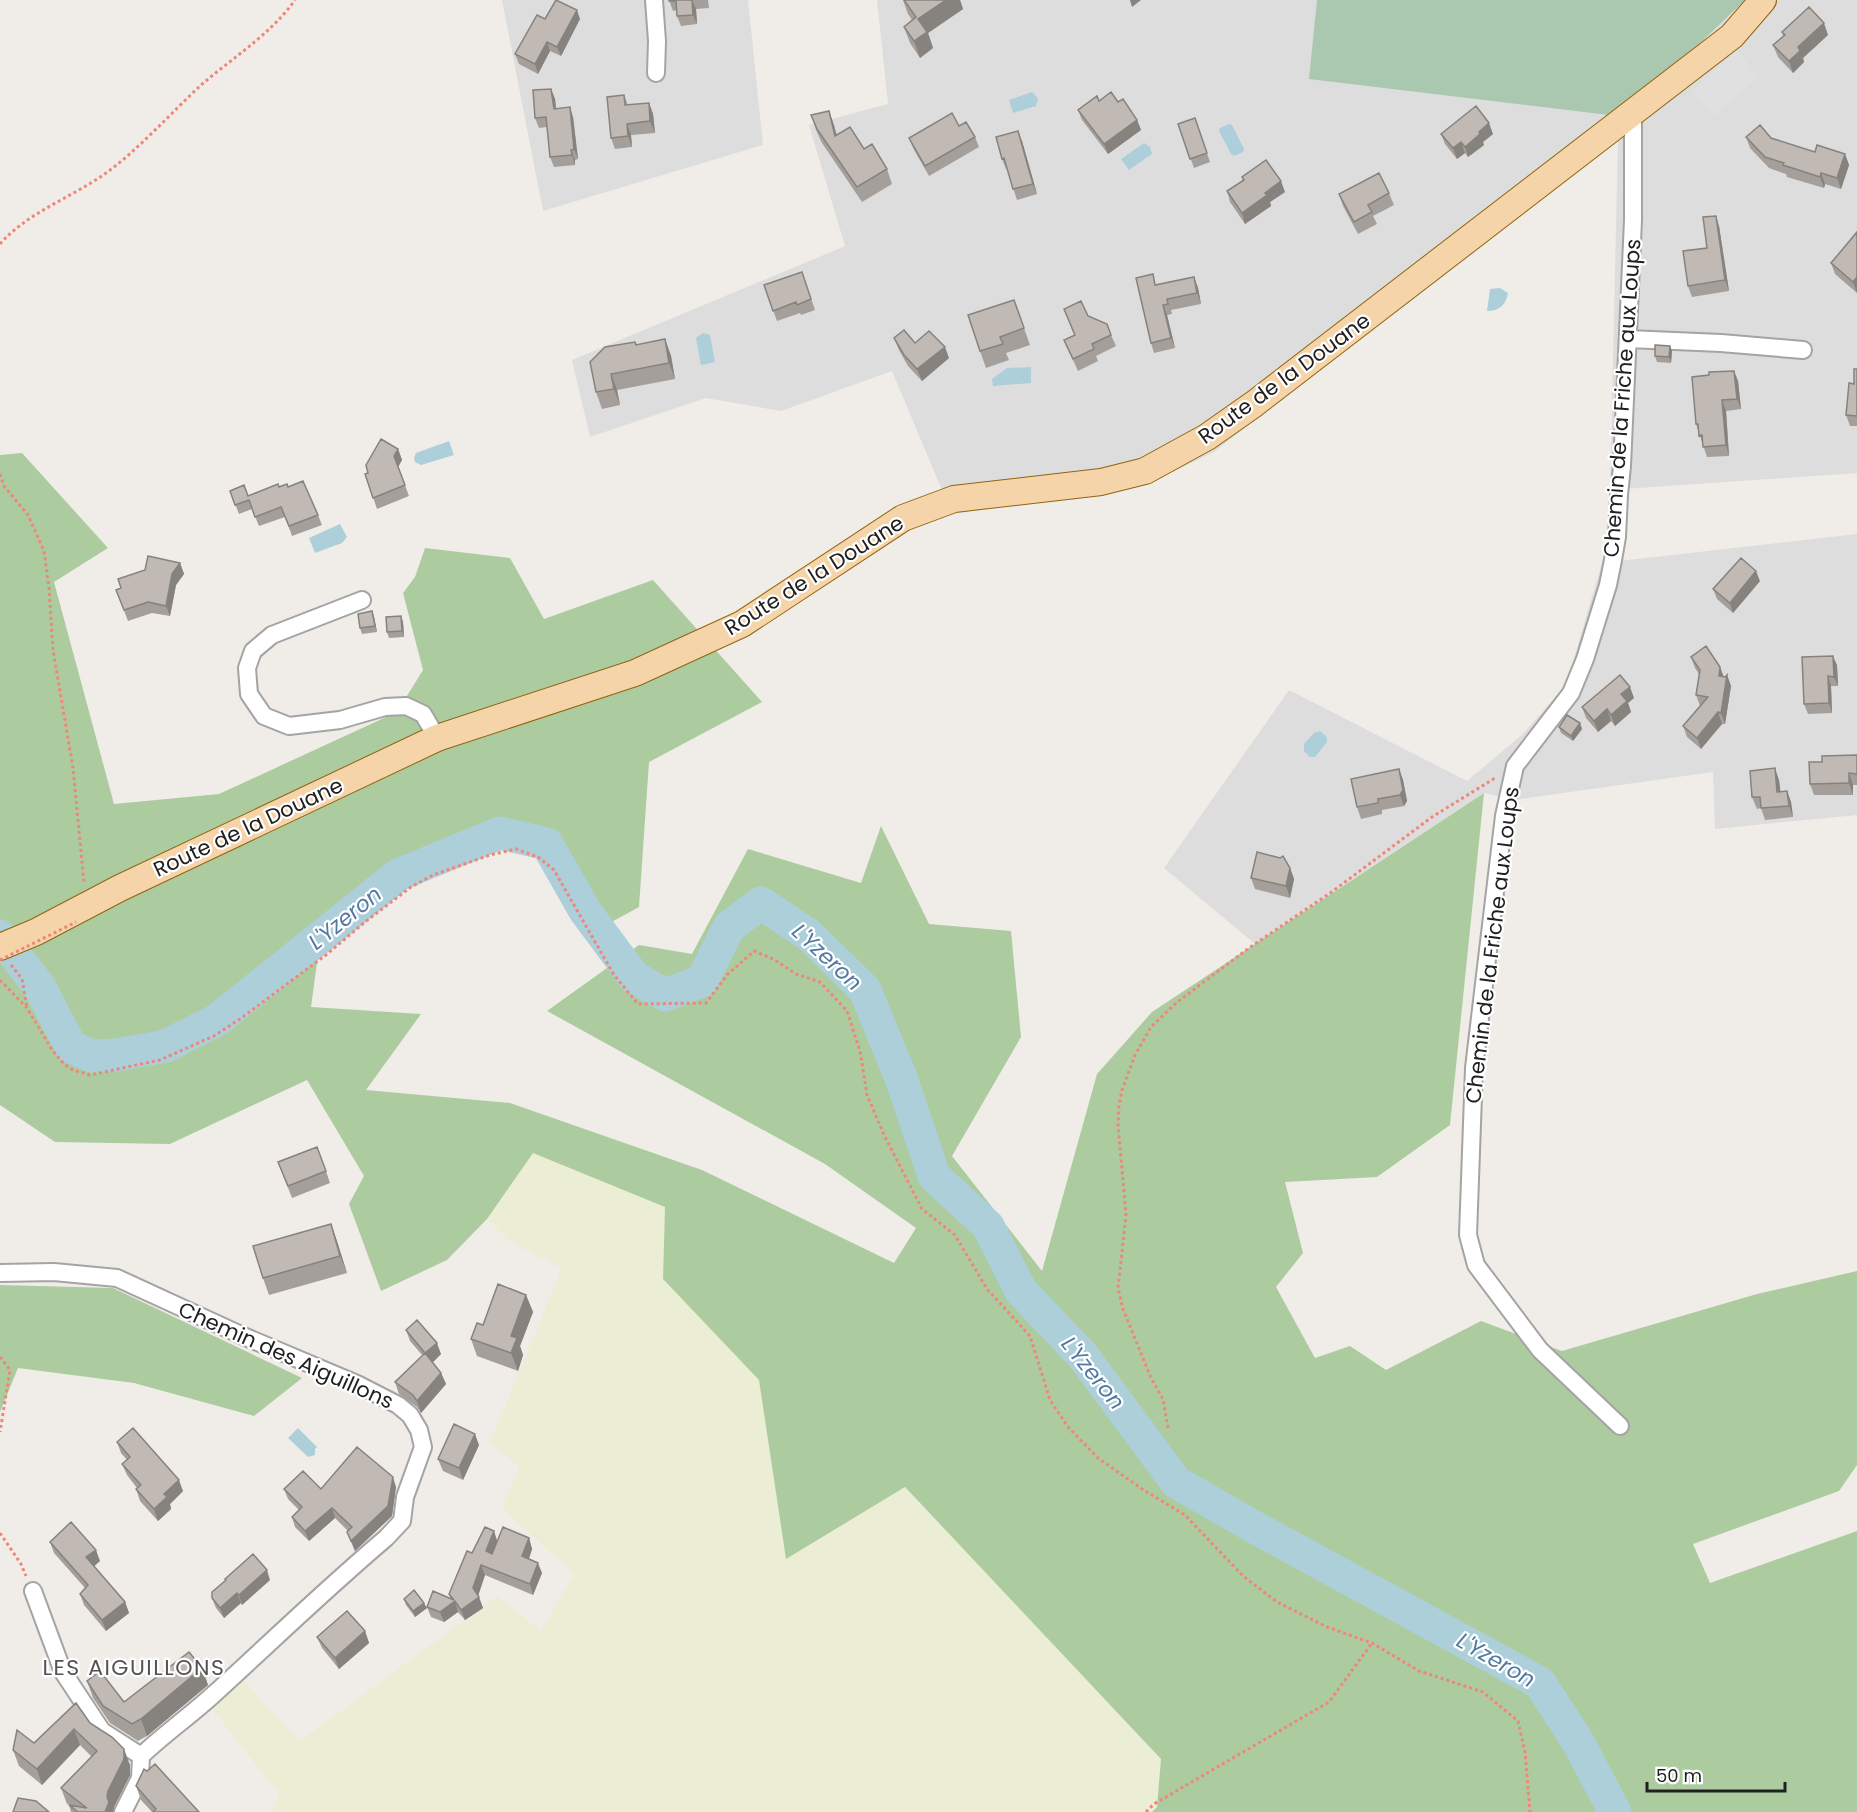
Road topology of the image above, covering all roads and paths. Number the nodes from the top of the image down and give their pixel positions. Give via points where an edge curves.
1 (295, 0) edge
2 (654, 0) edge
3 (1763, 0) edge
4 (656, 73) dead end
5 (1633, 111) junction
6 (0, 244) edge
7 (1628, 339) junction
8 (1803, 350) dead end
9 (0, 474) edge
10 (362, 600) dead end
11 (437, 738) junction
12 (1515, 766) junction
13 (75, 915) junction
14 (3, 952) edge
15 (0, 960) edge
16 (0, 980) edge
17 (27, 1008) junction
18 (0, 1273) edge
19 (0, 1357) edge
20 (1620, 1426) dead end
21 (1168, 1428) dead end
22 (0, 1432) edge
23 (0, 1533) edge
24 (33, 1592) joint
25 (1372, 1643) junction
26 (141, 1756) junction
27 (123, 1812) edge
28 (1146, 1812) edge
29 (1530, 1812) edge

1 - 6 path via 284,15 107,172 14,228
2 - 4 street
3 - 5 main road, Route de la Douane via 1732,36
5 - 7 street, Chemin de la Friche aux Loups via 1634,220
5 - 11 main road, Route de la Douane via 1254,404 1207,437 1145,471 1101,482 954,499 903,518 742,624 635,673
7 - 8 street
7 - 12 street, Chemin de la Friche aux Loups via 1617,537 1608,585 1571,693
9 - 13 path via 4,486 28,515 44,550 53,650 73,768
10 - 11 street via 272,635 253,651 247,668 249,694 264,716 289,726 406,706 423,714
11 - 13 main road, Route de la Douane
12 - 20 street, Chemin de la Friche aux Loups via 1504,816 1474,1068 1468,1235 1476,1265 1540,1350
12 - 21 path via 1432,817 1176,1003 1151,1028 1135,1055 1119,1106 1126,1215 1118,1288 1162,1399
13 - 14 main road, Route de la Douane
13 - 15 path, bridge
14 - 17 path via 22,980
16 - 17 path
17 - 25 path via 53,1051 73,1070 90,1076 160,1060 214,1036 240,1019 411,887 433,875 516,849 538,857 554,870 614,975 638,1004 705,1003 727,975 754,951 773,959 796,974 820,982 847,1011 860,1051 867,1095 922,1209 956,1234 987,1289 1030,1336 1050,1400 1068,1427 1098,1458 1185,1515 1243,1576 1277,1602 1327,1627
18 - 26 street, Chemin des Aiguillons via 54,1272 117,1278 357,1384 398,1405 411,1415 419,1430 423,1447 405,1497 402,1521
19 - 22 path via 10,1370
23 - 24 path via 21,1564
24 - 26 street via 63,1672 102,1731
25 - 28 path via 1329,1702
25 - 29 path via 1419,1671 1483,1692 1518,1721
26 - 27 street via 140,1778

